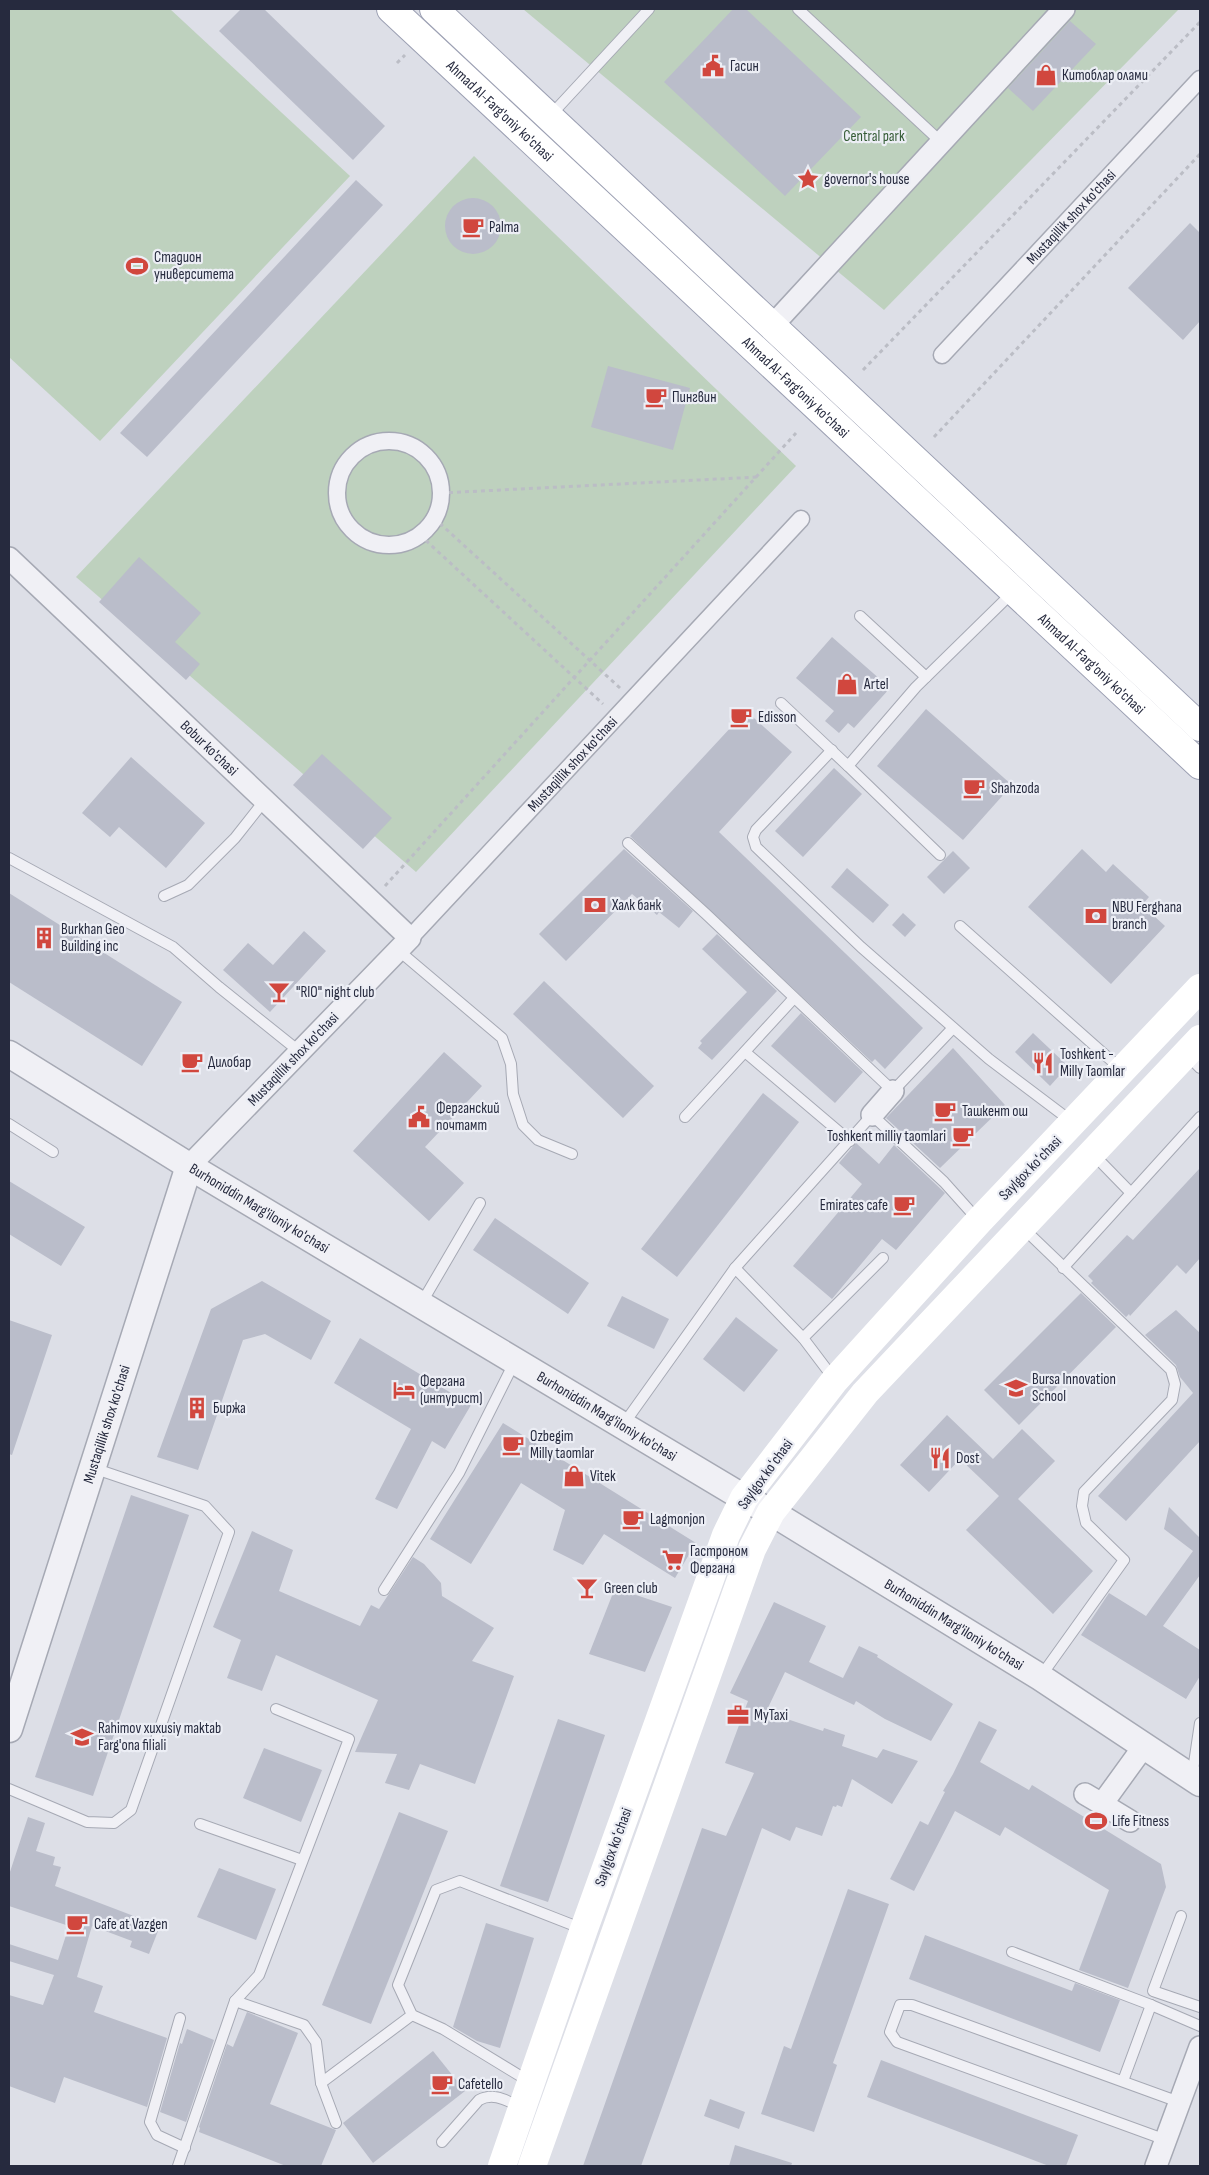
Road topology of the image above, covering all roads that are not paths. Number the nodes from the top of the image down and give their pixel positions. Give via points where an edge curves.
1 (391, 9) edge
2 (434, 9) edge
3 (650, 9) edge
4 (798, 9) edge
5 (1064, 9) edge
6 (1200, 79) edge
7 (549, 116) junction
8 (941, 142) junction
9 (772, 326) junction
10 (942, 354) dead end
11 (800, 519) dead end
12 (420, 535) joint
13 (9, 558) edge
14 (1014, 590) junction
15 (860, 616) dead end
16 (926, 677) junction
17 (781, 703) dead end
18 (1200, 727) edge
19 (832, 750) junction
20 (1200, 765) edge
21 (848, 766) junction
22 (265, 800) junction
23 (628, 843) dead end
24 (940, 855) dead end
25 (9, 858) edge
26 (164, 896) dead end
27 (960, 926) dead end
28 (404, 944) junction
29 (1200, 988) edge
30 (794, 998) junction
31 (953, 1028) junction
32 (300, 1052) junction
33 (744, 1052) junction
34 (9, 1054) edge
35 (1196, 1054) edge
36 (1123, 1070) junction
37 (893, 1091) junction
38 (872, 1115) junction
39 (685, 1117) dead end
40 (1200, 1117) edge
41 (1073, 1123) junction
42 (9, 1124) edge
43 (850, 1141) junction
44 (53, 1152) dead end
45 (1092, 1153) junction
46 (572, 1154) dead end
47 (190, 1166) junction
48 (1131, 1193) junction
49 (480, 1202) dead end
50 (979, 1221) junction
51 (1021, 1227) junction
52 (884, 1258) dead end
53 (735, 1268) junction
54 (1063, 1268) junction
55 (421, 1304) junction
56 (803, 1338) junction
57 (516, 1360) junction
58 (835, 1380) junction
59 (623, 1425) junction
60 (92, 1467) junction
61 (744, 1498) junction
62 (771, 1512) junction
63 (384, 1590) dead end
64 (1040, 1677) junction
65 (276, 1709) dead end
66 (1200, 1723) edge
67 (9, 1729) edge
68 (1144, 1746) junction
69 (1196, 1781) edge
70 (9, 1789) edge
71 (1130, 1820) dead end
72 (200, 1824) dead end
73 (302, 1860) junction
74 (1181, 1916) dead end
75 (584, 1929) junction
76 (1012, 1952) dead end
77 (235, 2000) junction
78 (1151, 2005) junction
79 (1200, 2006) edge
80 (412, 2015) junction
81 (180, 2018) dead end
82 (1200, 2026) edge
83 (1200, 2047) edge
84 (1123, 2081) junction
85 (530, 2082) junction
86 (321, 2083) junction
87 (1179, 2102) junction
88 (522, 2108) junction
89 (336, 2123) dead end
90 (1166, 2140) junction
91 (442, 2142) dead end
92 (184, 2148) junction
93 (178, 2166) edge
94 (502, 2166) edge
95 (532, 2166) edge
96 (1156, 2166) edge

1 - 14 main road, Ahmad Al-Farg'oniy ko'chasi
2 - 7 main road, Ahmad Al-Farg'oniy ko'chasi
3 - 7 lane
4 - 8 lane
5 - 8 street
6 - 10 street, Mustaqillik shox ko'chasi
7 - 9 main road, Ahmad Al-Farg'oniy ko'chasi
8 - 9 street
9 - 18 main road, Ahmad Al-Farg'oniy ko'chasi
11 - 28 street, Mustaqillik shox ko'chasi
12 - 12 street via 401,544 383,545 366,541 352,531 342,517 336,501 342,468 367,444 384,440 417,448 439,475 442,493 439,510
13 - 22 street, Bobur ko'chasi
14 - 16 lane
14 - 20 main road, Ahmad Al-Farg'oniy ko'chasi
15 - 16 lane
16 - 21 lane
17 - 19 lane
19 - 21 lane
19 - 31 lane via 756,830 753,837 756,847
21 - 24 lane
22 - 26 lane via 235,838 188,885
22 - 28 street, Bobur ko'chasi
23 - 30 lane
25 - 32 lane via 173,947
27 - 36 lane
28 - 32 street, Mustaqillik shox ko'chasi
28 - 46 lane via 502,1038 511,1064 513,1094 523,1125 538,1140
29 - 36 main road, Saylgox koʻchasi
30 - 33 lane
30 - 37 lane
31 - 37 lane
31 - 41 lane
32 - 47 street, Mustaqillik shox ko'chasi
33 - 39 lane
33 - 43 lane
34 - 47 street, Burhoniddin Marg'iloniy ko'chasi
35 - 45 main road, Saylgox koʻchasi
36 - 41 main road, Saylgox koʻchasi
37 - 38 street
38 - 43 lane
38 - 50 lane via 944,1182
40 - 48 lane
41 - 50 main road, Saylgox koʻchasi
42 - 44 lane
43 - 53 lane
45 - 48 lane
45 - 51 main road, Saylgox koʻchasi
47 - 55 street, Burhoniddin Marg'iloniy ko'chasi
47 - 60 street, Mustaqillik shox ko'chasi
48 - 54 lane
49 - 55 lane
50 - 58 main road, Saylgox koʻchasi
51 - 54 lane
51 - 62 main road, Saylgox koʻchasi via 865,1393
52 - 56 lane
53 - 56 lane
53 - 59 lane
54 - 64 lane via 1171,1370 1175,1384 1172,1400 1084,1492 1082,1506 1086,1523 1124,1560
55 - 57 street, Burhoniddin Marg'iloniy ko'chasi
56 - 58 lane
57 - 59 street, Burhoniddin Marg'iloniy ko'chasi
57 - 63 lane via 459,1472
58 - 61 main road, Saylgox koʻchasi
59 - 61 street, Burhoniddin Marg'iloniy ko'chasi
60 - 67 street, Mustaqillik shox ko'chasi
60 - 70 lane via 205,1506 229,1532 131,1810 114,1823 87,1822
61 - 62 street, Burhoniddin Marg'iloniy ko'chasi
61 - 75 main road, Saylgox koʻchasi via 726,1536
62 - 64 street, Burhoniddin Marg'iloniy ko'chasi
62 - 95 main road, Saylgox koʻchasi via 752,1549
64 - 68 street, Burhoniddin Marg'iloniy ko'chasi
65 - 73 lane via 349,1739
66 - 69 lane
68 - 69 street, Burhoniddin Marg'iloniy ko'chasi
68 - 71 street via 1094,1799
72 - 73 lane
73 - 77 lane via 259,1975
74 - 79 lane via 1153,1991
75 - 80 lane via 460,1882 436,1890 398,1986
75 - 85 main road, Saylgox koʻchasi
76 - 78 lane
77 - 86 lane via 304,2025 316,2042
77 - 92 lane
78 - 82 lane
78 - 84 lane
80 - 85 lane via 443,2029
80 - 86 lane
81 - 92 lane via 150,2122 157,2135
83 - 87 street
84 - 87 lane
84 - 90 lane via 912,2005 900,2005 890,2032 897,2042
85 - 88 main road, Saylgox koʻchasi
86 - 89 lane
87 - 90 street
88 - 91 lane via 494,2096 485,2097
88 - 94 main road, Saylgox koʻchasi
90 - 96 street
92 - 93 lane

